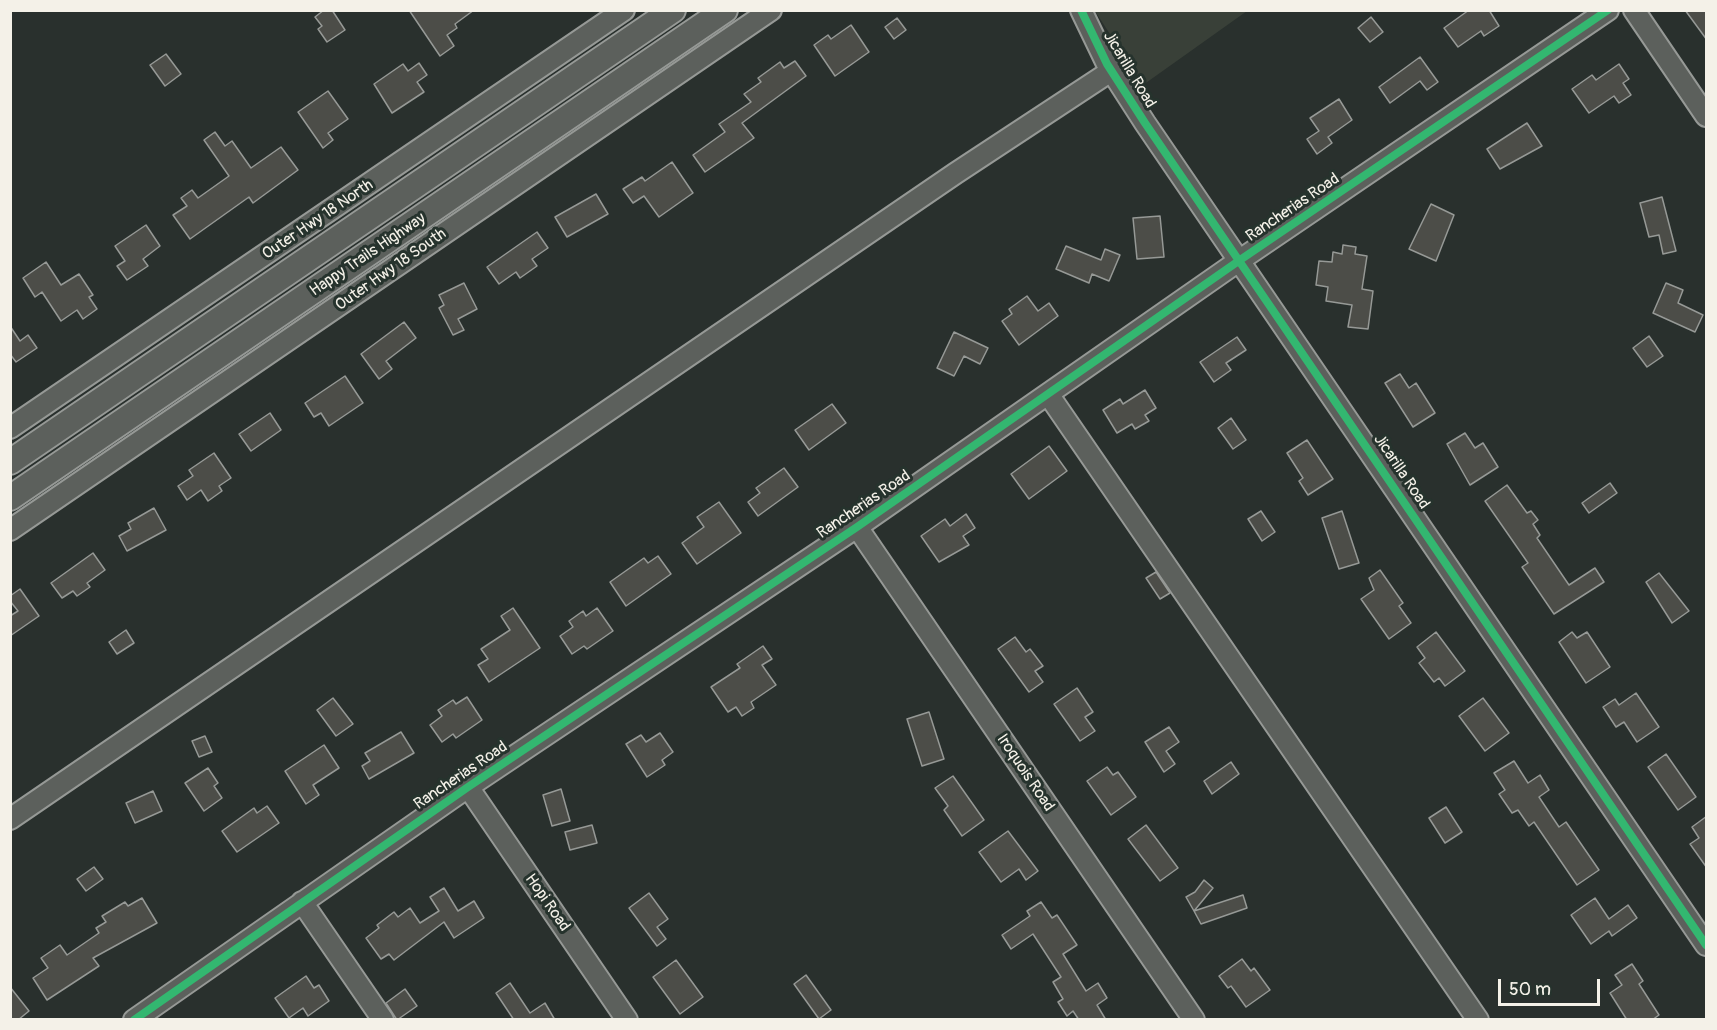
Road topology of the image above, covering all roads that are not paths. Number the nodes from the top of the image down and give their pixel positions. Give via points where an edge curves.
1 (624, 10) edge
2 (673, 10) edge
3 (725, 10) edge
4 (771, 10) edge
5 (1081, 10) edge
6 (1608, 10) edge
7 (1635, 10) edge
8 (1111, 70) junction
9 (1707, 116) edge
10 (1240, 260) junction
11 (1048, 394) junction
12 (10, 428) edge
13 (10, 462) edge
14 (10, 498) edge
15 (856, 527) junction
16 (10, 530) edge
17 (468, 787) junction
18 (10, 819) edge
19 (302, 902) junction
20 (1707, 945) edge
21 (134, 1020) edge
22 (382, 1020) edge
23 (627, 1020) edge
24 (1194, 1020) edge
25 (1478, 1020) edge

1 - 12 street, Outer Hwy 18 North
2 - 13 main road, Happy Trails Highway
3 - 14 main road, Happy Trails Highway
4 - 16 street, Outer Hwy 18 South
5 - 8 street, Jicarilla Road
6 - 10 street, Rancherias Road
7 - 9 street
8 - 10 street, Jicarilla Road
8 - 18 street
10 - 11 street, Rancherias Road
10 - 20 street, Jicarilla Road
11 - 15 street, Rancherias Road
11 - 25 street
15 - 17 street, Rancherias Road
15 - 24 street, Iroquois Road
17 - 19 street, Rancherias Road
17 - 23 street, Hopi Road
19 - 21 street, Rancherias Road
19 - 22 street

